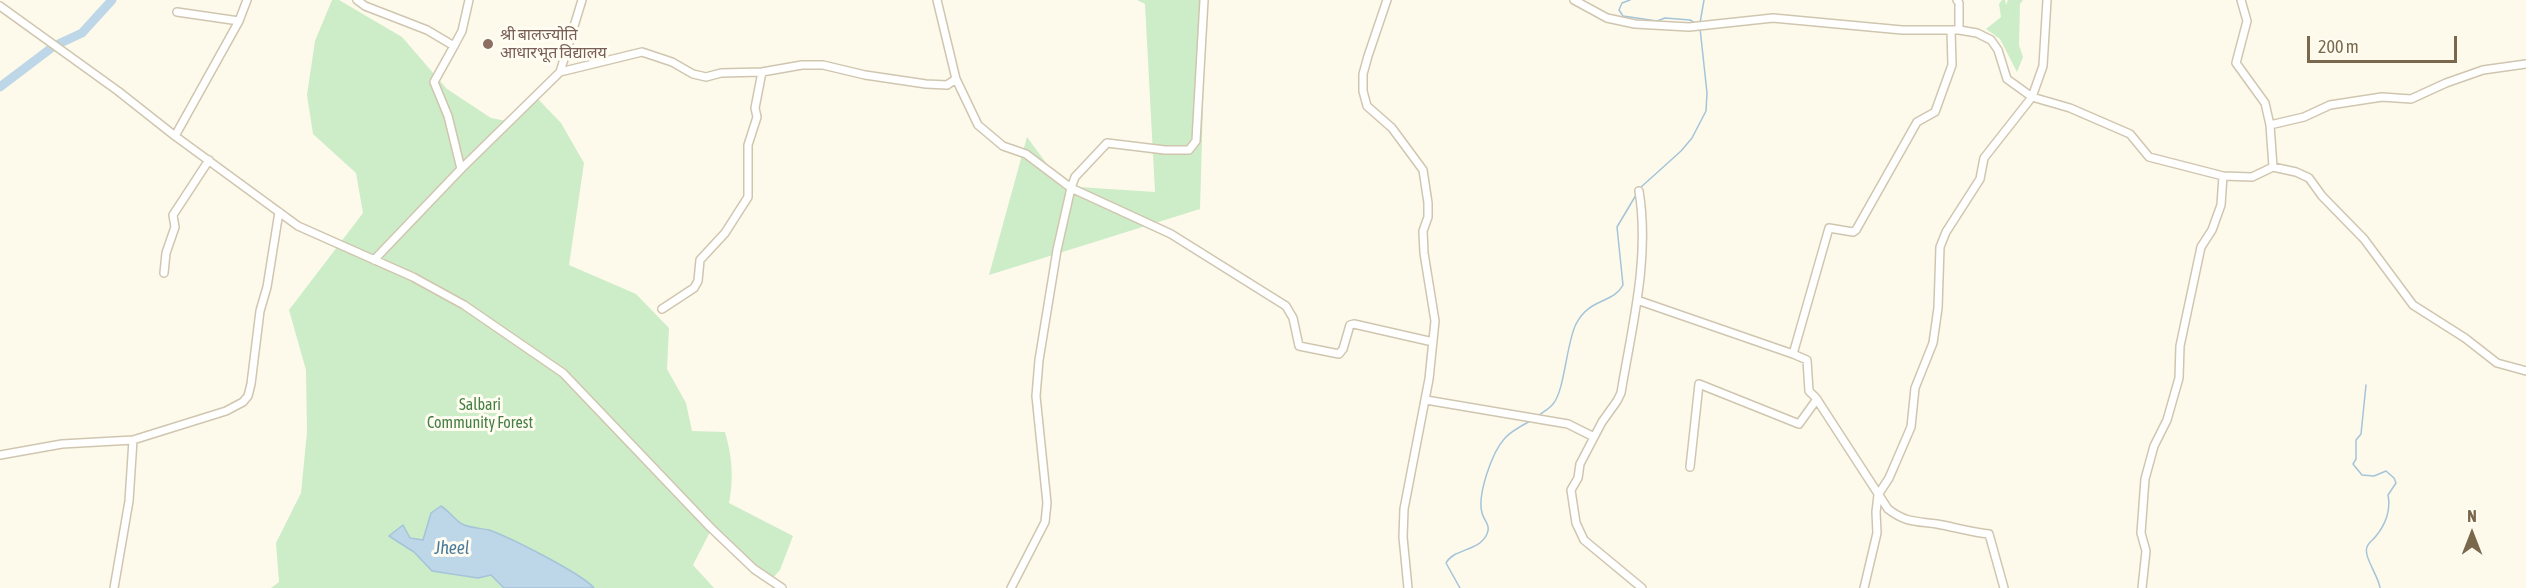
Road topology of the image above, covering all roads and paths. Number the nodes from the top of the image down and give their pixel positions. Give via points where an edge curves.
1 (247, 0) edge
2 (357, 0) edge
3 (470, 0) edge
4 (582, 0) edge
5 (937, 0) edge
6 (1204, 0) edge
7 (1388, 0) edge
8 (1574, 0) edge
9 (1957, 0) edge
10 (2047, 0) edge
11 (2241, 0) edge
12 (0, 6) edge
13 (177, 12) dead end
14 (239, 21) junction
15 (1955, 30) junction
16 (454, 46) junction
17 (2526, 64) edge
18 (560, 72) junction
19 (762, 72) junction
20 (956, 79) junction
21 (2032, 97) junction
22 (2270, 125) junction
23 (175, 136) junction
24 (209, 160) junction
25 (2273, 166) junction
26 (461, 169) junction
27 (2223, 176) junction
28 (1071, 188) junction
29 (1639, 191) dead end
30 (279, 212) junction
31 (374, 260) junction
32 (164, 273) dead end
33 (1637, 300) junction
34 (662, 309) dead end
35 (1433, 342) junction
36 (1793, 354) junction
37 (2526, 371) edge
38 (1817, 399) junction
39 (1426, 400) junction
40 (1594, 437) junction
41 (133, 440) junction
42 (0, 455) edge
43 (1690, 467) dead end
44 (1878, 495) junction
45 (114, 588) edge
46 (782, 588) edge
47 (1011, 588) edge
48 (1408, 588) edge
49 (1642, 588) edge
50 (1864, 588) edge
51 (2004, 588) edge
52 (2142, 588) edge

1 - 14 street
2 - 16 street
3 - 16 street
4 - 18 street
5 - 20 street
6 - 28 street via 1196,141 1189,150 1107,143 1075,177
7 - 35 street via 1363,74 1363,91 1367,106 1392,128 1423,170 1428,203 1424,252 1435,321
8 - 15 street via 1607,18 1635,24 1689,27 1773,18 1902,30
9 - 15 street
10 - 21 street via 2043,66
11 - 22 street via 2247,21 2236,63 2265,103
12 - 23 street
13 - 14 street
14 - 23 street
15 - 21 street via 1991,39 2007,79
15 - 36 street via 1952,65 1935,112 1917,122 1856,230 1829,228
16 - 26 street via 434,82 448,116
17 - 22 street via 2483,70 2410,99 2382,97 2330,105 2304,117
18 - 19 street via 642,52 706,77
18 - 26 street
19 - 20 street via 823,65 926,84 947,85
19 - 34 street via 757,117 748,145 748,197 725,233 700,260 694,288
20 - 28 street via 985,132 1003,146 1026,154
21 - 27 street via 2070,108 2130,134 2149,157
21 - 44 street via 1984,158 1980,179 1946,232 1940,248 1933,344 1915,388 1911,427
22 - 25 street
23 - 24 street
24 - 30 street
24 - 32 street via 173,216 175,226
25 - 27 street via 2252,177
25 - 37 street via 2309,178 2364,239 2413,304 2497,363
26 - 31 street
27 - 52 street via 2221,205 2201,247 2180,346 2179,378 2145,479
28 - 35 street via 1171,234 1286,306 1299,346 1339,354 1350,325 1354,324
28 - 47 street via 1057,250 1036,396 1043,446 1045,522
29 - 33 street via 1643,240
30 - 31 street via 312,233
30 - 41 street via 248,396 226,411
31 - 46 street via 464,305 563,373 710,528 754,569
33 - 36 street
33 - 40 street via 1621,393
35 - 39 street
36 - 38 street via 1807,360 1809,391
38 - 43 street via 1799,424 1699,384
38 - 44 street
39 - 40 street via 1568,424
39 - 48 street via 1404,509
40 - 49 street via 1571,490 1576,523 1584,540
41 - 42 street via 62,444
41 - 45 street via 129,501
44 - 50 street via 1877,533
44 - 51 street via 1900,518 1989,534

